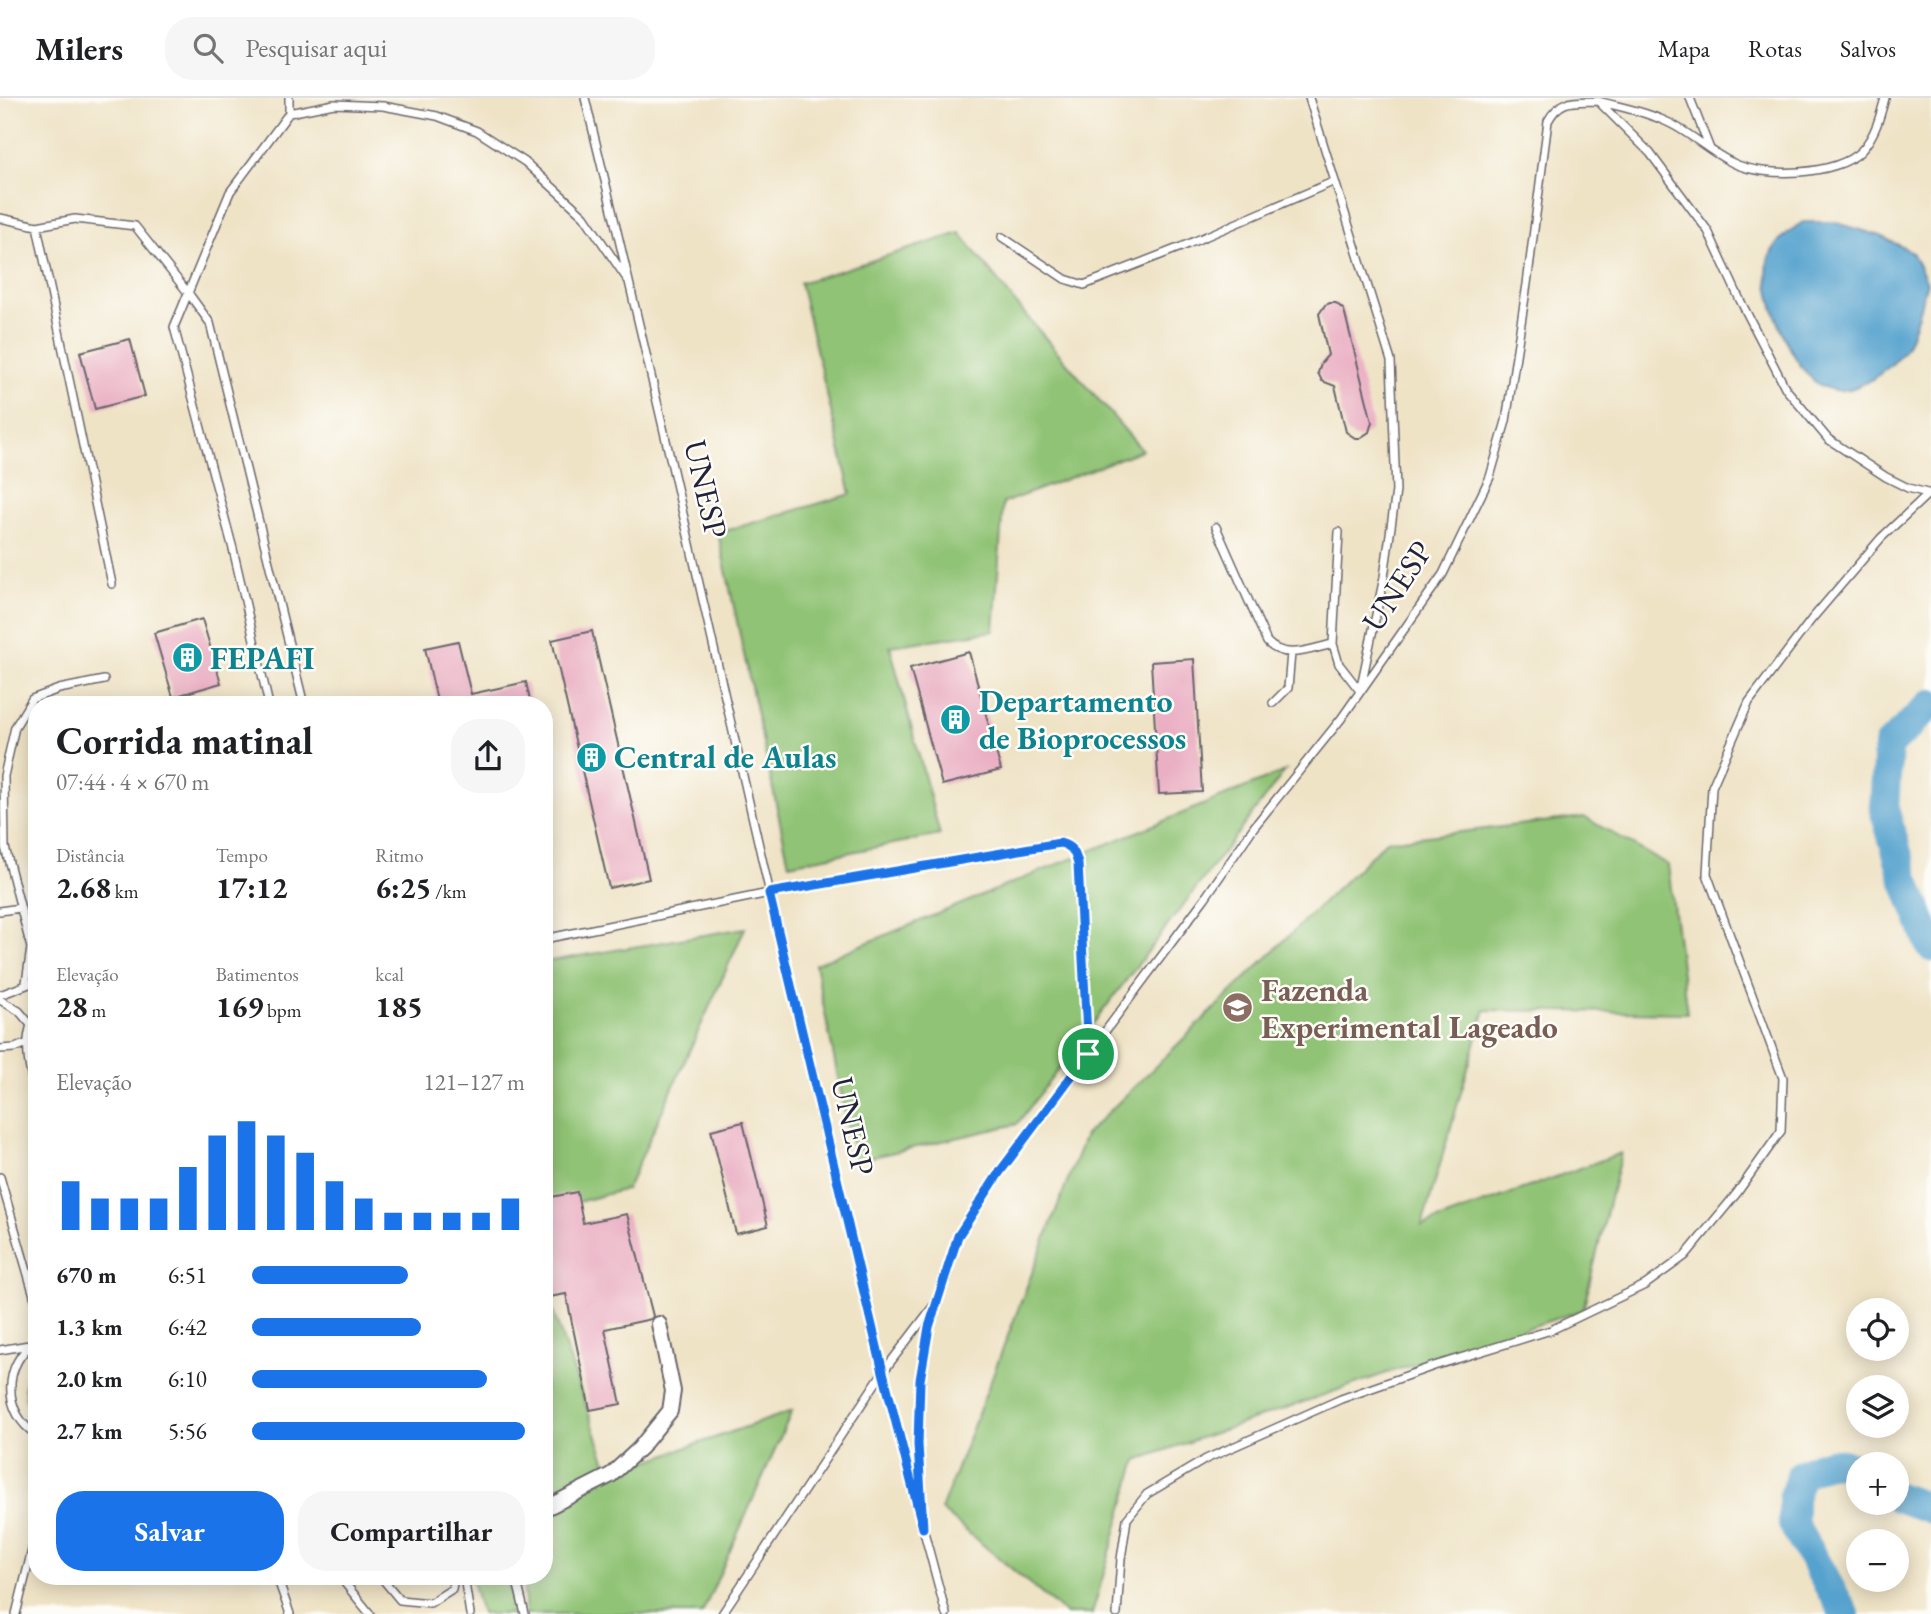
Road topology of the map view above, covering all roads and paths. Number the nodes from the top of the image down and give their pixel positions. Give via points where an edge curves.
1 (289, 98) edge
2 (585, 98) edge
3 (1309, 98) edge
4 (1690, 98) edge
5 (1885, 98) edge
6 (1596, 99) edge
7 (289, 113) junction
8 (1711, 149) junction
9 (1335, 181) junction
10 (0, 218) edge
11 (37, 226) junction
12 (1002, 237) dead end
13 (631, 285) junction
14 (189, 294) junction
15 (1930, 494) edge
16 (1216, 527) dead end
17 (1339, 532) dead end
18 (112, 584) dead end
19 (1333, 644) junction
20 (1291, 653) junction
21 (104, 680) dead end
22 (1360, 691) junction
23 (39, 696) edge
24 (267, 696) edge
25 (302, 696) edge
26 (1272, 704) dead end
27 (28, 706) edge
28 (2, 789) edge
29 (769, 893) junction
30 (20, 908) junction
31 (0, 911) edge
32 (28, 937) edge
33 (553, 937) edge
34 (28, 969) edge
35 (26, 983) joint
36 (0, 995) edge
37 (0, 1000) edge
38 (28, 1019) edge
39 (27, 1043) joint
40 (0, 1049) edge
41 (28, 1049) edge
42 (1088, 1054) junction
43 (0, 1177) edge
44 (28, 1275) edge
45 (939, 1298) junction
46 (659, 1324) dead end
47 (28, 1344) edge
48 (28, 1348) edge
49 (0, 1350) edge
50 (883, 1372) junction
51 (0, 1401) edge
52 (11, 1401) junction
53 (28, 1427) edge
54 (553, 1504) edge
55 (923, 1528) junction
56 (28, 1566) edge
57 (280, 1585) edge
58 (346, 1585) edge
59 (388, 1585) edge
60 (453, 1585) edge
61 (465, 1585) edge
62 (518, 1585) edge
63 (16, 1614) edge
64 (290, 1614) edge
65 (370, 1614) edge
66 (470, 1614) edge
67 (524, 1614) edge
68 (722, 1614) edge
69 (946, 1614) edge
70 (1117, 1614) edge

1 - 7 lane
2 - 13 lane, UNESP
3 - 9 lane
4 - 8 lane
5 - 8 lane via 1877,127 1860,152 1838,164 1801,173 1762,171 1735,164
6 - 8 lane via 1665,121
6 - 15 lane via 1650,153 1708,231 1786,389 1828,439 1886,477
6 - 22 lane, UNESP via 1566,103 1556,108 1548,121 1506,421 1490,477 1443,574
7 - 13 lane via 334,104 383,106 437,116 477,131 525,162 584,216
7 - 14 lane via 230,192
9 - 12 lane via 1084,285 1065,279
9 - 22 lane via 1391,361 1396,491
10 - 11 lane
11 - 14 lane via 75,219 135,226
11 - 18 lane
13 - 29 lane, UNESP
14 - 24 lane via 174,327
14 - 25 lane via 210,323
15 - 70 lane via 1872,548 1749,702 1712,787 1707,874 1783,1078 1781,1131 1745,1183 1685,1256 1645,1285 1551,1330 1341,1399 1206,1459 1147,1494 1128,1519
16 - 20 lane via 1267,642 1275,650
17 - 19 lane
19 - 20 lane
19 - 22 lane via 1339,664
20 - 26 lane via 1288,688
21 - 23 lane
22 - 42 lane, UNESP
27 - 28 lane via 15,727
28 - 30 lane via 5,848
29 - 33 lane
29 - 42 lane via 1067,845 1078,864
29 - 50 lane, UNESP
30 - 31 lane
30 - 32 lane
34 - 35 lane
35 - 36 lane
37 - 38 lane
39 - 40 lane
39 - 41 lane
42 - 45 lane, UNESP via 958,1236
43 - 44 lane
45 - 50 lane, UNESP
45 - 55 lane, UNESP via 920,1380
46 - 54 street via 673,1391 670,1411 611,1475
47 - 49 lane
48 - 52 lane via 13,1370
50 - 55 lane, UNESP
50 - 68 lane, UNESP
51 - 52 lane
52 - 53 lane
55 - 69 lane, UNESP
56 - 63 lane
57 - 64 lane
58 - 65 lane
59 - 60 lane via 400,1600 430,1603
61 - 66 lane
62 - 67 lane

